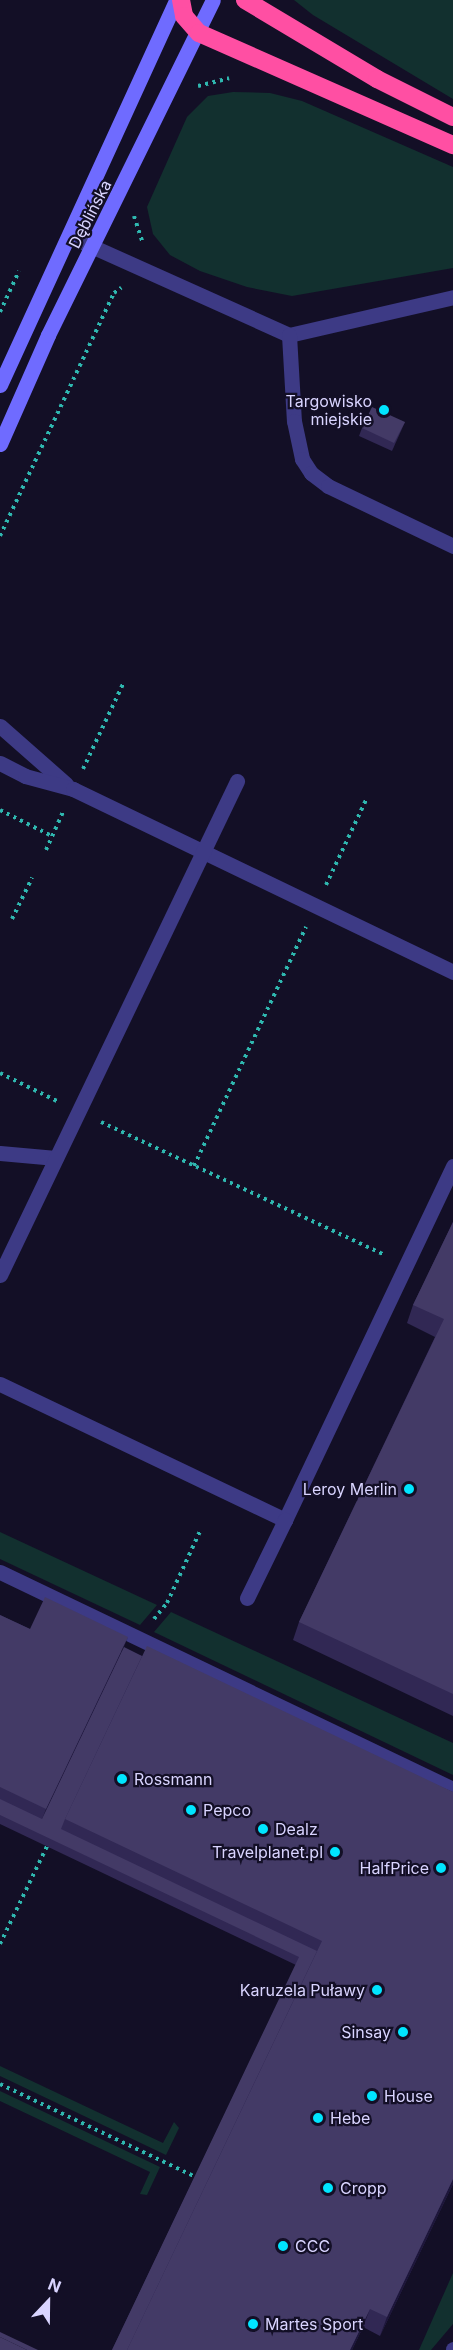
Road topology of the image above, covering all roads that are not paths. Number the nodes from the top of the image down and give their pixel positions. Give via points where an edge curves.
1 (179, 0) edge
2 (213, 0) edge
3 (245, 0) edge
4 (199, 33) junction
5 (453, 117) edge
6 (453, 145) edge
7 (69, 236) junction
8 (93, 248) junction
9 (453, 297) edge
10 (290, 335) junction
11 (0, 385) edge
12 (0, 444) edge
13 (453, 546) edge
14 (0, 726) edge
15 (0, 763) edge
16 (237, 781) dead end
17 (73, 789) junction
18 (202, 853) junction
19 (453, 972) edge
20 (0, 1153) edge
21 (56, 1158) junction
22 (453, 1166) edge
23 (18, 1237) junction
24 (0, 1243) edge
25 (0, 1275) edge
26 (0, 1384) edge
27 (285, 1520) junction
28 (0, 1572) edge
29 (248, 1599) dead end
30 (453, 1789) edge

1 - 4 highway via 184,16
1 - 7 main road, Dęblińska
2 - 4 main road, Dęblińska
3 - 5 highway via 377,79
4 - 6 highway
4 - 8 main road, Dęblińska
7 - 8 lane
7 - 11 main road, Dęblińska
8 - 10 lane
8 - 12 main road, Dęblińska
9 - 10 lane
10 - 13 lane via 294,421 302,459 311,473 328,486
14 - 17 lane
15 - 17 lane via 25,776
16 - 18 lane
17 - 18 lane
18 - 19 lane
18 - 21 lane
20 - 21 lane
21 - 23 lane
22 - 27 lane
23 - 24 lane
23 - 25 lane
26 - 27 lane
27 - 29 lane
28 - 30 lane

